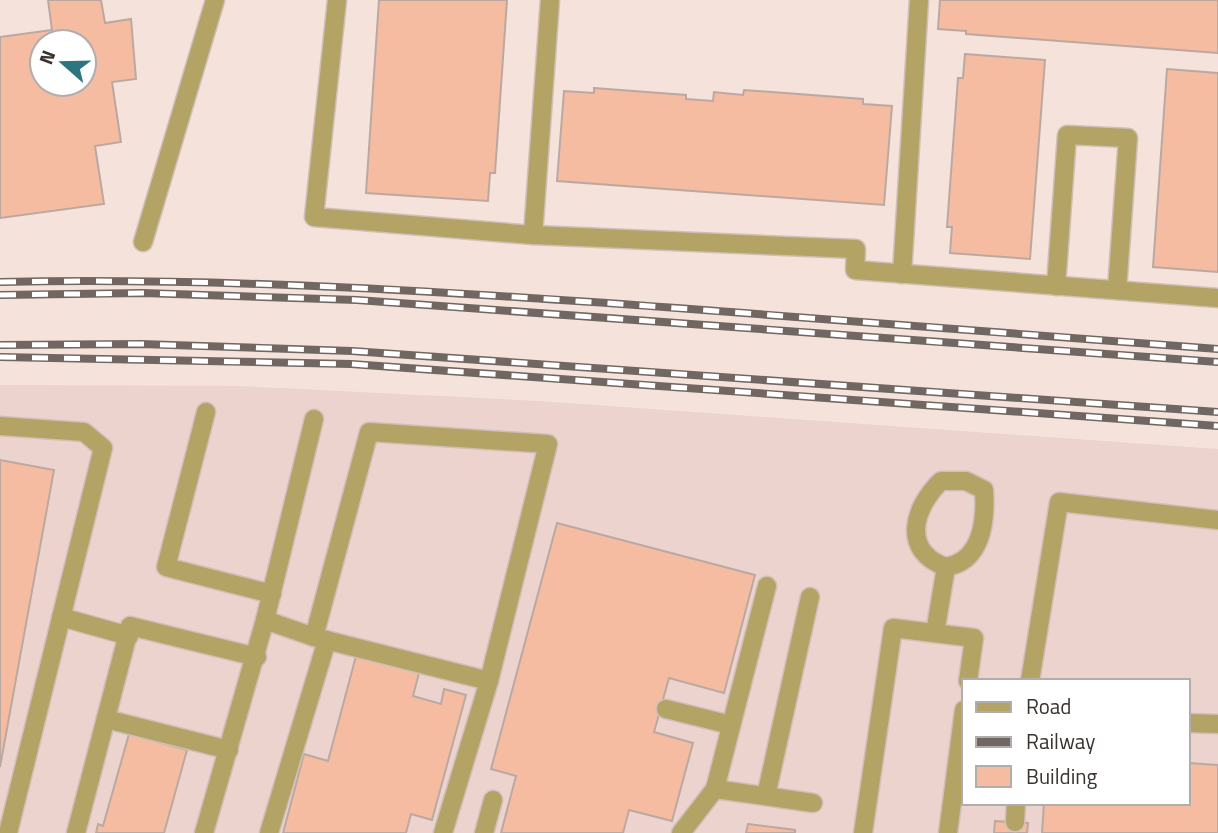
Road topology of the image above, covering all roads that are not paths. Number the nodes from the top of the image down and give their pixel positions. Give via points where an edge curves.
1 (215, 0) edge
2 (337, 0) edge
3 (550, 0) edge
4 (919, 0) edge
5 (533, 235) junction
6 (143, 242) dead end
7 (902, 274) junction
8 (1056, 286) junction
9 (1116, 290) junction
10 (1218, 298) edge
11 (205, 412) dead end
12 (314, 419) dead end
13 (0, 426) edge
14 (1218, 520) edge
15 (946, 567) junction
16 (767, 586) dead end
17 (272, 594) junction
18 (810, 597) dead end
19 (61, 617) junction
20 (265, 620) junction
21 (935, 633) junction
22 (129, 636) junction
23 (321, 638) junction
24 (257, 657) junction
25 (968, 679) edge
26 (1030, 679) edge
27 (489, 681) junction
28 (666, 709) dead end
29 (106, 719) junction
30 (1190, 723) edge
31 (1218, 724) edge
32 (731, 725) junction
33 (962, 725) edge
34 (229, 750) junction
35 (715, 789) junction
36 (765, 796) junction
37 (494, 800) dead end
38 (813, 803) dead end
39 (1016, 805) edge
40 (1014, 822) dead end
41 (8, 833) edge
42 (76, 833) edge
43 (204, 833) edge
44 (269, 833) edge
45 (443, 833) edge
46 (484, 833) edge
47 (681, 833) edge
48 (863, 833) edge
49 (948, 833) edge

1 - 6 lane
2 - 5 lane via 314,217
3 - 5 lane
4 - 7 lane
5 - 7 lane via 856,249 855,270
7 - 8 lane
8 - 9 lane
8 - 9 lane via 1067,135 1128,138
9 - 10 lane
11 - 17 lane via 166,567
12 - 17 lane
13 - 19 lane via 84,432 103,448
14 - 26 lane via 1059,502
15 - 15 lane via 959,564 976,546 986,518 984,490 966,481 941,481 927,495 917,524 918,550
15 - 21 lane
16 - 32 lane
17 - 20 lane
18 - 36 lane
19 - 22 lane
19 - 41 lane
20 - 23 lane
20 - 24 lane
21 - 25 lane via 974,638
21 - 48 lane via 893,628
22 - 24 lane via 131,626
22 - 29 lane
23 - 27 lane
23 - 27 lane via 369,432 548,444
23 - 44 lane
24 - 34 lane
27 - 45 lane
28 - 32 lane
29 - 34 lane
29 - 42 lane
30 - 31 lane
32 - 35 lane
33 - 49 lane
34 - 43 lane
35 - 36 lane
35 - 47 lane
36 - 38 lane
37 - 46 lane
39 - 40 lane

